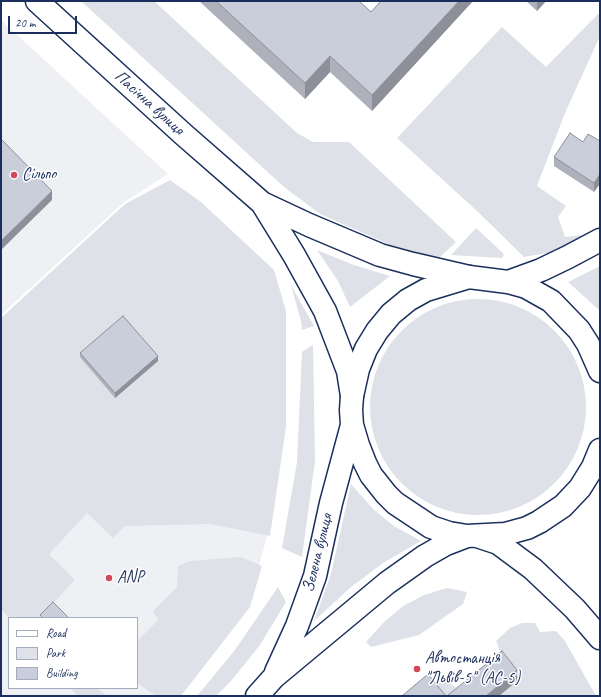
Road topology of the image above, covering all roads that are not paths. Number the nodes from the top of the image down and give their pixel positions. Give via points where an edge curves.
1 (37, 1) edge
2 (262, 203) junction
3 (600, 240) edge
4 (469, 277) junction
5 (508, 282) junction
6 (600, 371) edge
7 (352, 396) junction
8 (352, 425) junction
9 (600, 450) edge
10 (472, 536) junction
11 (600, 638) edge
12 (274, 677) junction
13 (257, 696) edge

1 - 2 main road, Пасічна вулиця
2 - 4 main road, Пасічна вулиця via 380,255
2 - 7 main road, Пасічна вулиця via 325,311 348,371
3 - 5 main road via 541,270
4 - 5 main road, Пасічна вулиця
4 - 7 main road via 426,290 408,300 392,314 366,349
5 - 6 main road, Пасічна вулиця via 538,293 566,315 588,344
7 - 8 main road
8 - 10 main road via 365,463 378,484 395,503 431,526 449,533
8 - 12 main road, Зелена вулиця via 315,576
9 - 10 main road via 580,488 545,518 527,528 505,534
10 - 11 main road via 498,543 533,569 575,609
10 - 12 main road, Зелена вулиця via 446,544 387,583
12 - 13 main road, Зелена вулиця

